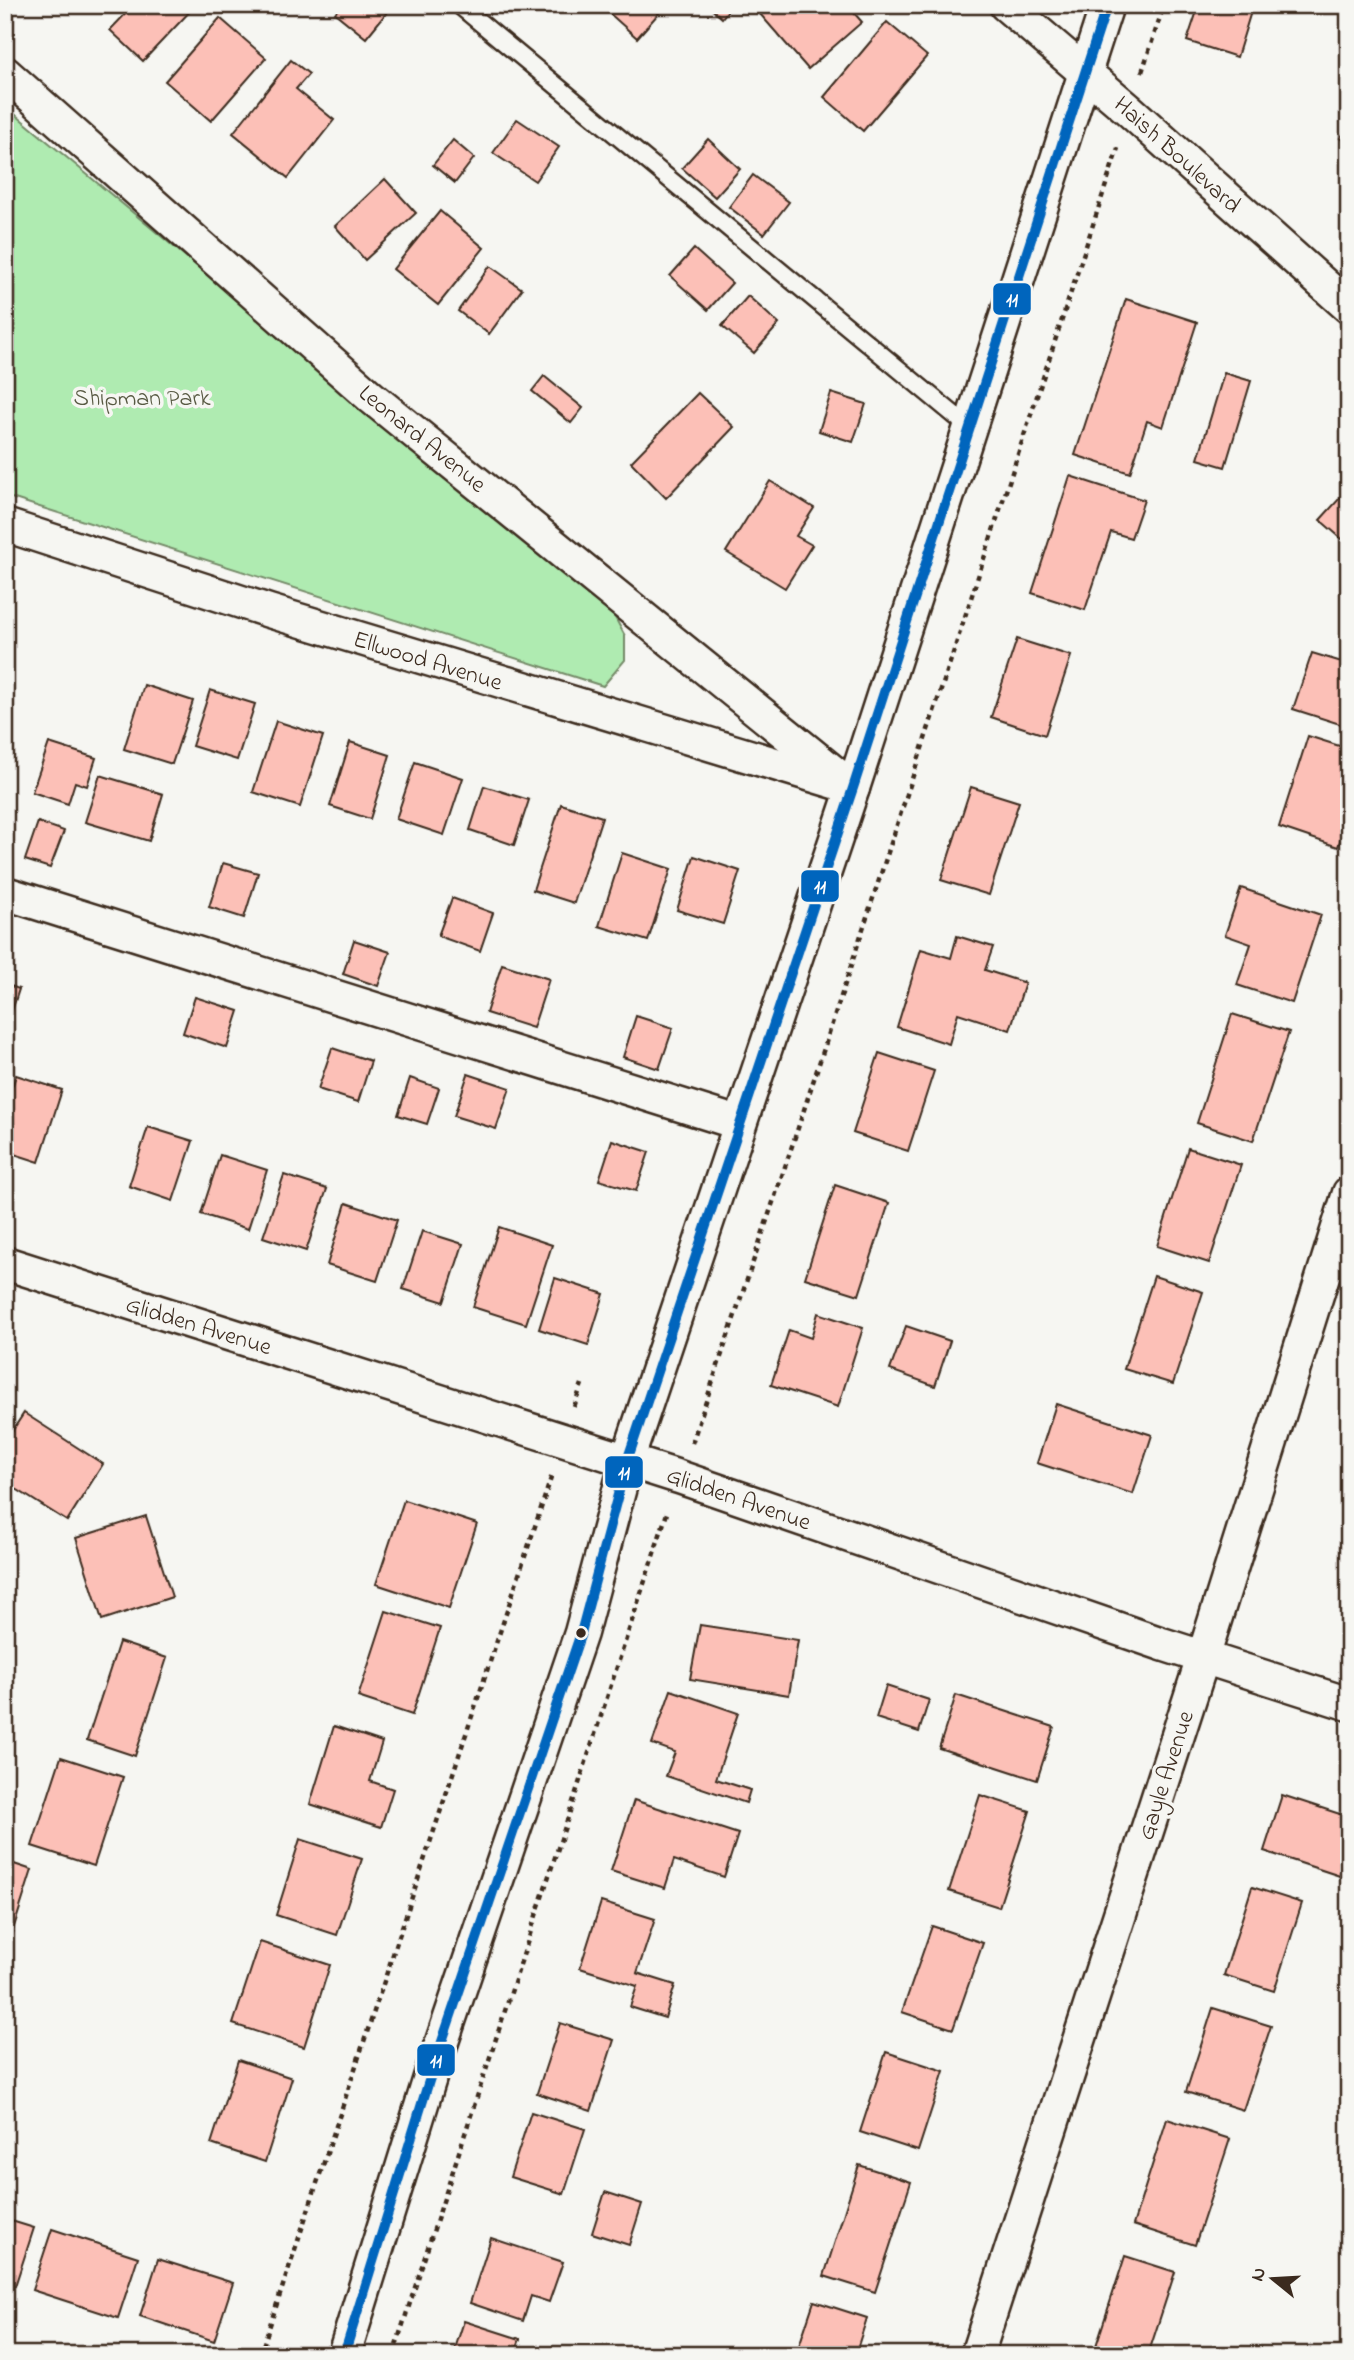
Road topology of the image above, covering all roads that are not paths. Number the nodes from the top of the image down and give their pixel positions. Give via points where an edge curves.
1 (459, 5) edge
2 (1006, 5) edge
3 (1107, 5) edge
4 (1086, 72) junction
5 (5, 73) edge
6 (1349, 307) edge
7 (970, 428) junction
8 (5, 525) edge
9 (853, 788) junction
10 (5, 893) edge
11 (738, 1124) junction
12 (1349, 1193) edge
13 (5, 1263) edge
14 (627, 1461) junction
15 (1203, 1658) junction
16 (1349, 1704) edge
17 (344, 2355) edge
18 (977, 2355) edge

1 - 7 lane
2 - 4 street, Haish Boulevard
3 - 4 street
4 - 6 street, Haish Boulevard
4 - 7 street
5 - 9 street, Leonard Avenue via 371,397
7 - 9 street
8 - 9 street, Ellwood Avenue via 282,615
9 - 11 street
10 - 11 street
11 - 14 street
12 - 15 street, Gayle Avenue
13 - 14 street, Glidden Avenue
14 - 15 street, Glidden Avenue
14 - 17 street via 581,1633 433,2068
15 - 16 street, Glidden Avenue
15 - 18 street, Gayle Avenue

